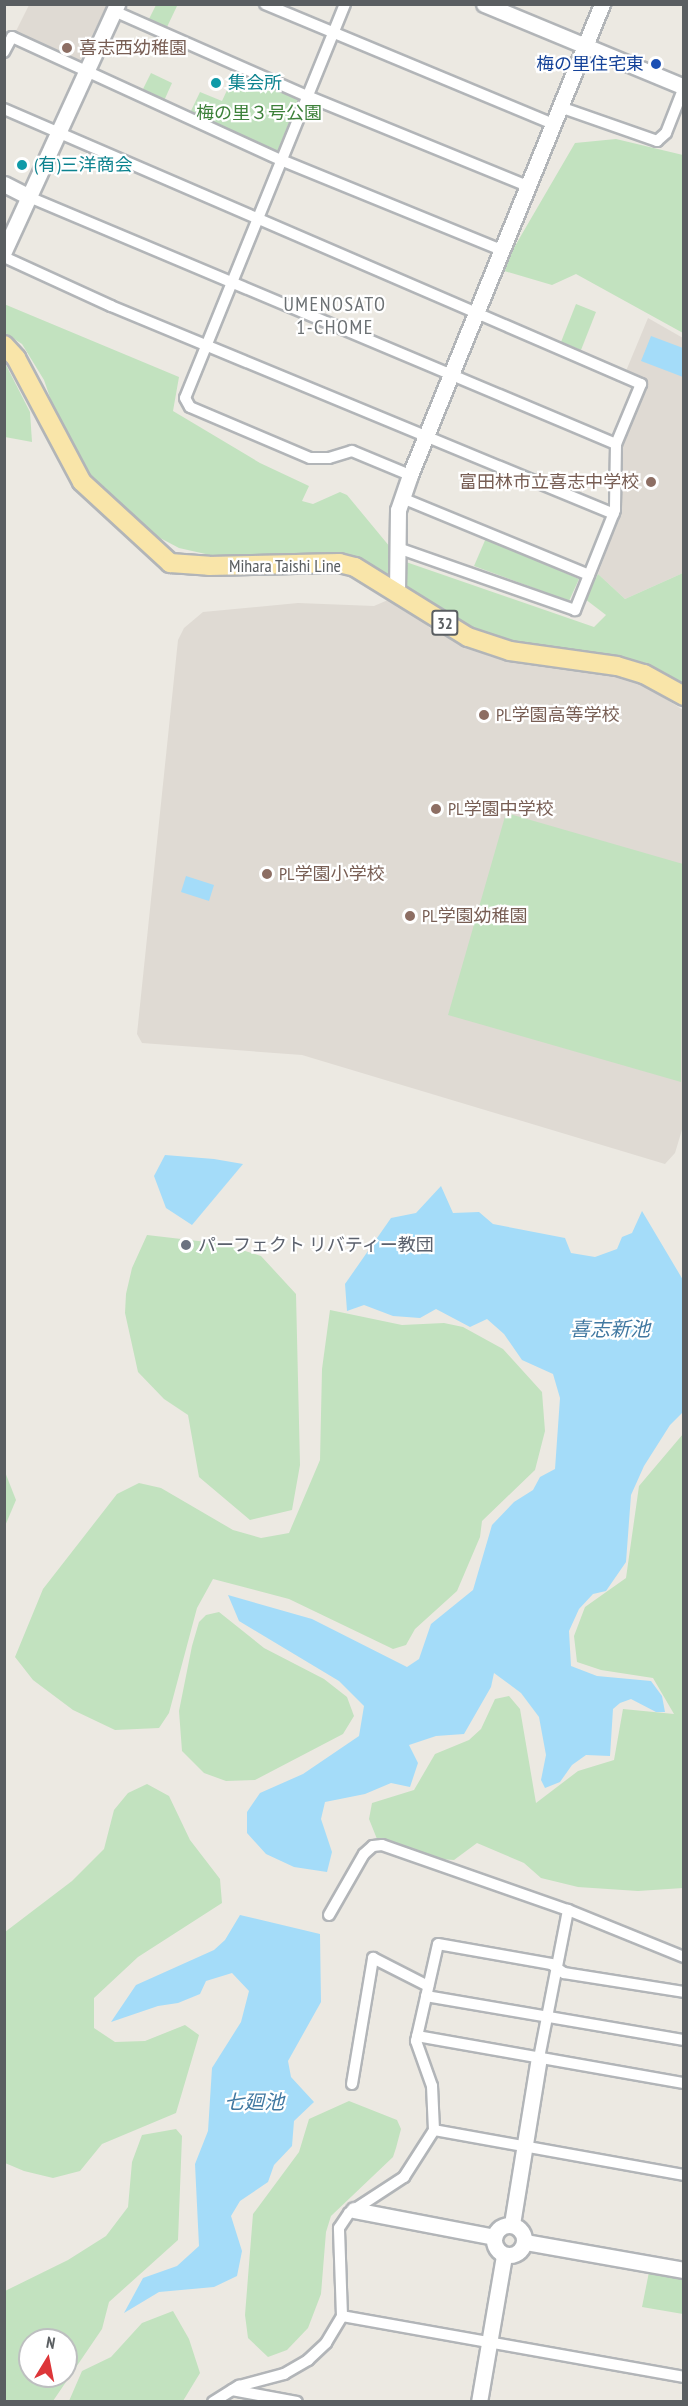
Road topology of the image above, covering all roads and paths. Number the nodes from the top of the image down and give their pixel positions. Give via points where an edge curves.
1 (265, 4) edge
2 (345, 4) edge
3 (484, 4) edge
4 (602, 4) edge
5 (116, 8) edge
6 (333, 33) junction
7 (585, 46) junction
8 (4, 52) edge
9 (87, 71) junction
10 (684, 87) edge
11 (307, 96) junction
12 (560, 107) junction
13 (4, 109) edge
14 (553, 124) junction
15 (59, 132) junction
16 (281, 160) junction
17 (4, 184) edge
18 (528, 186) junction
19 (29, 197) junction
20 (257, 218) junction
21 (4, 250) edge
22 (502, 250) junction
23 (4, 257) edge
24 (231, 282) junction
25 (476, 312) junction
26 (4, 345) edge
27 (205, 345) junction
28 (451, 374) junction
29 (425, 436) junction
30 (616, 444) junction
31 (410, 475) junction
32 (402, 498) junction
33 (614, 514) junction
34 (398, 548) junction
35 (589, 575) junction
36 (397, 592) junction
37 (684, 696) edge
38 (568, 1910) junction
39 (329, 1915) dead end
40 (684, 1957) edge
41 (556, 1968) junction
42 (427, 1991) junction
43 (684, 1992) edge
44 (547, 2017) junction
45 (417, 2036) junction
46 (684, 2040) edge
47 (539, 2058) junction
48 (684, 2083) edge
49 (352, 2084) dead end
50 (434, 2130) junction
51 (525, 2146) junction
52 (684, 2175) edge
53 (354, 2210) junction
54 (512, 2224) junction
55 (494, 2237) junction
56 (525, 2242) junction
57 (504, 2256) junction
58 (684, 2270) edge
59 (342, 2316) junction
60 (490, 2342) junction
61 (684, 2377) edge
62 (231, 2390) junction
63 (213, 2402) edge
64 (297, 2402) edge
65 (479, 2402) edge

1 - 6 street
2 - 6 street
3 - 7 street
4 - 7 street
5 - 9 street
5 - 11 street
6 - 11 street
6 - 14 street
7 - 10 street
7 - 12 street
8 - 9 street via 12,37
9 - 15 street
9 - 16 street
10 - 12 street via 666,133 657,141
11 - 16 street
11 - 18 street
12 - 14 street
13 - 15 street
14 - 18 street
15 - 19 street
15 - 20 street
16 - 20 street
16 - 22 street
17 - 19 street
18 - 22 street
19 - 21 street
19 - 24 street
20 - 24 street
20 - 25 street
22 - 25 street
23 - 27 street
24 - 27 street
24 - 28 street
25 - 28 street
25 - 30 street via 641,384
26 - 36 main road, Mihara Taishi Line / 32 via 16,358 81,482 170,563 339,563 370,574
27 - 29 street
27 - 31 street via 186,391 190,407 310,458 329,458 352,451
28 - 29 street
28 - 30 street
29 - 31 street
29 - 33 street
30 - 33 street
31 - 32 street
32 - 34 street
32 - 35 street
33 - 35 street
34 - 35 street via 574,610
34 - 36 street
36 - 37 main road, Mihara Taishi Line / 32 via 428,614 491,645 617,666 644,674
38 - 39 street via 382,1845 373,1846 364,1854
38 - 40 street
38 - 41 street
41 - 42 street via 438,1944
41 - 43 street via 564,1973
41 - 44 street
42 - 44 street
42 - 45 street
42 - 49 street via 372,1958
44 - 46 street
44 - 47 street
45 - 47 street
45 - 50 street via 432,2086
47 - 48 street
47 - 51 street
50 - 51 street
50 - 53 street via 404,2177
51 - 52 street
51 - 54 street
53 - 55 street
53 - 59 street via 339,2228
54 - 55 street via 501,2227
54 - 56 street via 522,2231
55 - 57 street via 496,2248
56 - 57 street via 518,2252
56 - 58 street
57 - 60 street
59 - 60 street
59 - 62 street via 326,2343 308,2360 284,2374
60 - 61 street
60 - 65 street
62 - 63 street
62 - 64 street

